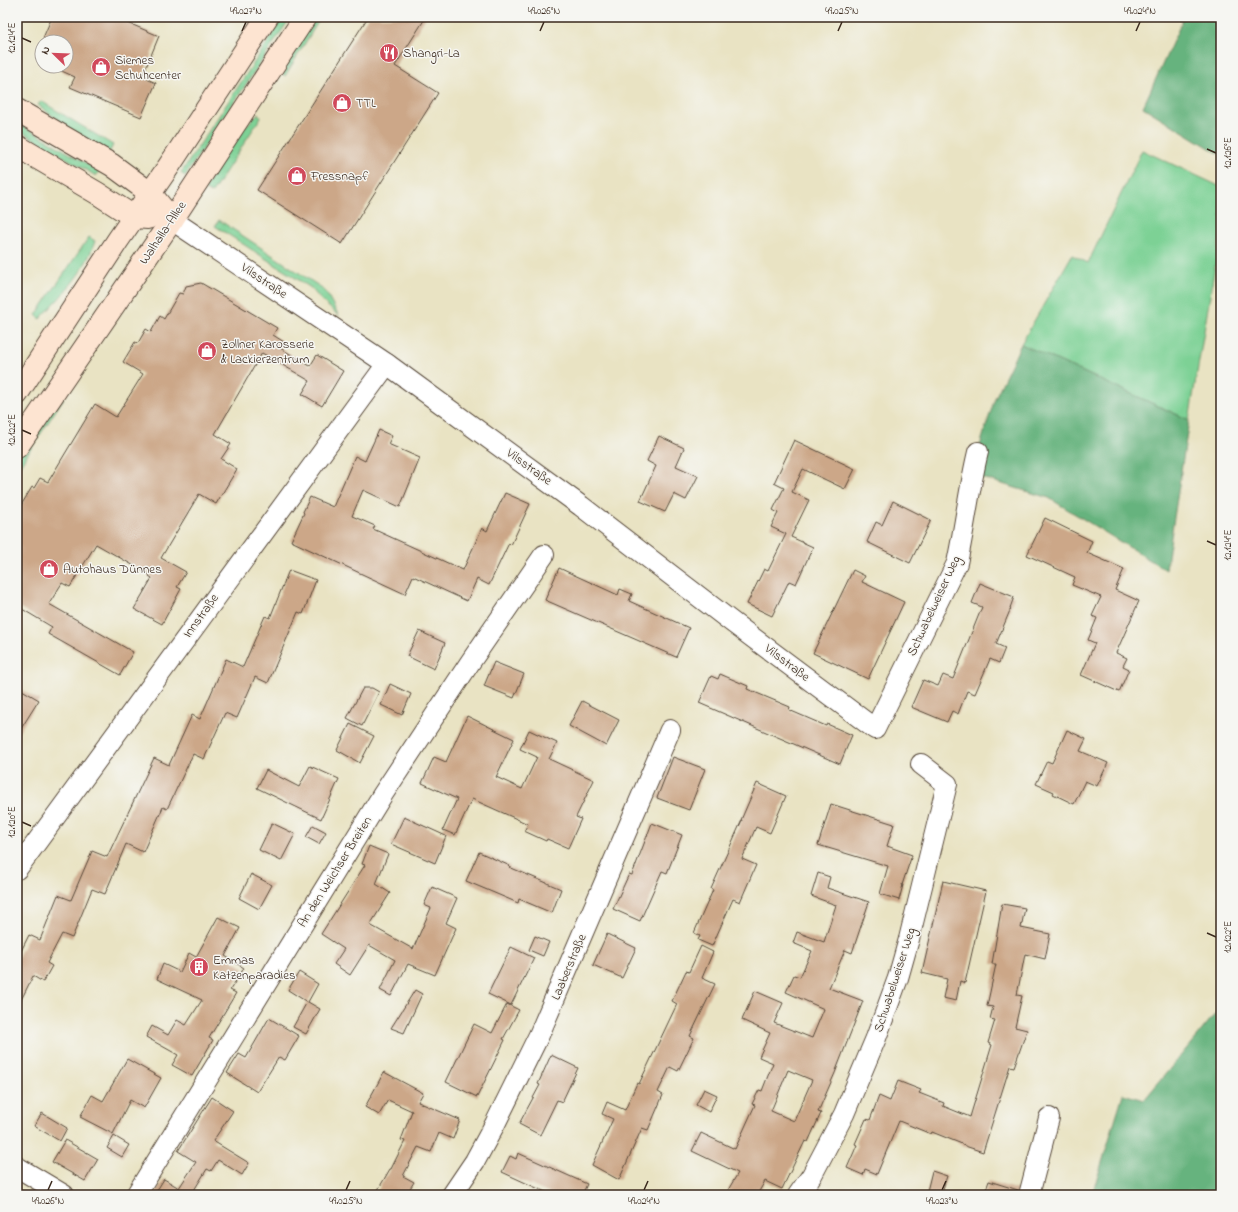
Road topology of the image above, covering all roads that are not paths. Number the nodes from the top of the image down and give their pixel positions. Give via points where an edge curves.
1 (267, 17) edge
2 (305, 17) edge
3 (17, 110) edge
4 (17, 146) edge
5 (150, 193) junction
6 (134, 217) junction
7 (172, 220) junction
8 (387, 364) junction
9 (17, 394) edge
10 (17, 446) edge
11 (978, 452) dead end
12 (544, 554) dead end
13 (876, 729) joint
14 (670, 730) dead end
15 (921, 764) dead end
16 (17, 869) edge
17 (1049, 1118) dead end
18 (17, 1167) edge
19 (64, 1195) edge
20 (136, 1195) edge
21 (452, 1195) edge
22 (798, 1195) edge
23 (1029, 1195) edge

1 - 5 main road
2 - 7 main road, Walhalla-Allee
3 - 5 main road, Vilsstraße via 112,165
4 - 6 main road, Vilsstraße
5 - 6 main road
5 - 7 main road, Vilsstraße
6 - 7 main road, Vilsstraße
6 - 9 main road
7 - 8 street, Vilsstraße
7 - 10 main road, Walhalla-Allee
8 - 13 street, Vilsstraße via 581,506
8 - 16 street, Innstraße
11 - 13 street, Schwabelweiser Weg via 957,563
12 - 20 street, An den Weichser Breiten via 383,794
14 - 21 street, Laaberstraße via 539,1035 475,1161
15 - 22 street, Schwabelweiser Weg via 947,784 910,939 876,1038 844,1114 812,1175
17 - 23 street
18 - 19 street

